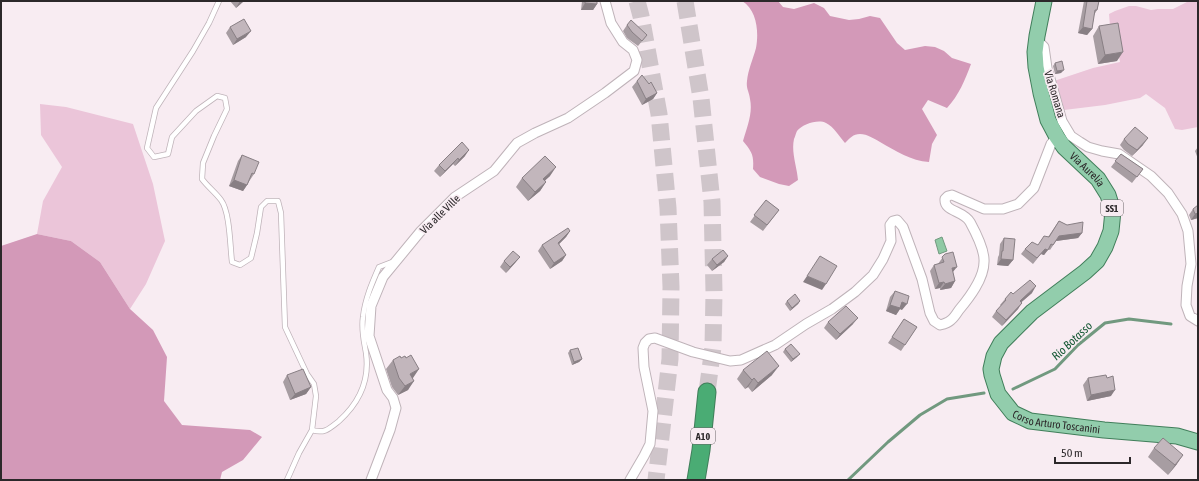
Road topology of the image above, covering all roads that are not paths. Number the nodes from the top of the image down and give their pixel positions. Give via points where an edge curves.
1 (219, 1) edge
2 (605, 1) edge
3 (1044, 1) edge
4 (1036, 42) junction
5 (1057, 137) junction
6 (398, 259) junction
7 (1032, 312) joint
8 (1198, 321) edge
9 (707, 392) tunnel mouth
10 (312, 430) junction
11 (1198, 442) edge
12 (287, 480) edge
13 (370, 480) edge
14 (630, 480) edge
15 (696, 480) edge

1 - 10 lane via 194,51 156,108 148,148 154,157 168,154 172,137 196,111 217,96 225,98 227,109 203,163 202,179 222,201 228,217 232,262 240,265 251,258 261,207 267,200 278,201 282,213 285,327 314,384 316,396
2 - 6 street, Via alle Ville via 611,23 623,42 633,50 637,60 634,71 568,118 517,143 494,171 455,197 420,232
3 - 4 main road, Via Aurelia / SS1
4 - 5 main road, Via Aurelia / SS1 via 1036,67 1041,93 1048,120
4 - 8 street, Via Romana via 1044,47 1047,68 1062,121 1072,136 1088,147 1118,154 1152,176 1168,193 1182,214 1188,231 1192,264 1186,305 1190,316
5 - 7 main road, Via Aurelia / SS1 via 1098,179 1108,195 1112,211 1112,231 1097,261
5 - 14 street via 1051,144 1034,188 1018,204 1003,209 984,209 952,195 945,200 947,208 961,213 969,220 981,244 984,262 982,276 967,301 951,320 940,325 934,321 906,232 897,220 890,225 891,241 873,275 832,310 775,345 741,360 730,361 693,352 655,338 649,339 643,348 644,367 653,410 650,444
6 - 10 lane via 379,267 368,294 362,332 366,355 366,378 362,392 345,415 329,430 319,433
6 - 13 street, Via alle Ville via 383,277 371,306 369,336 396,408
7 - 11 main road, Corso Arturo Toscanini / SS1 via 1001,343 992,362 992,375 998,394 1013,413 1030,421 1177,436
9 - 15 highway, A10
10 - 12 lane

